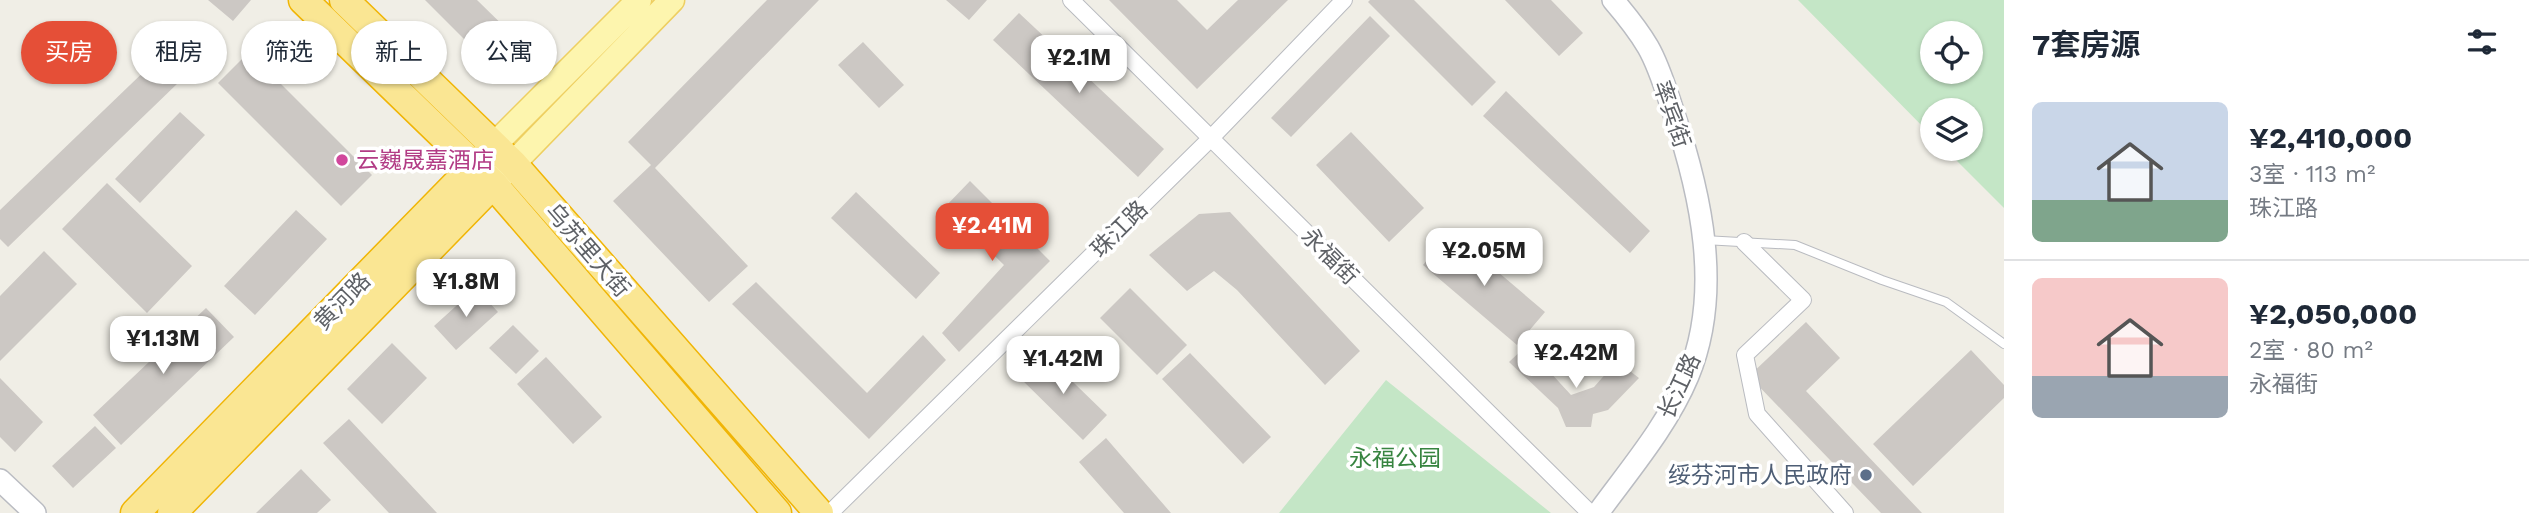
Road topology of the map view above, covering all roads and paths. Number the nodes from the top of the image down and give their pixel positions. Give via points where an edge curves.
1 (303, 0) edge
2 (344, 0) edge
3 (639, 0) edge
4 (672, 0) edge
5 (1071, 0) edge
6 (1344, 0) edge
7 (1613, 0) edge
8 (1211, 138) junction
9 (494, 165) junction
10 (1704, 240) junction
11 (1744, 242) junction
12 (2004, 344) edge
13 (0, 480) edge
14 (35, 513) edge
15 (135, 513) edge
16 (173, 513) edge
17 (777, 513) edge
18 (819, 513) edge
19 (830, 513) edge
20 (1590, 513) edge
21 (1598, 513) edge
22 (1845, 513) edge

1 - 9 highway, 乌苏里大街
2 - 9 highway, 乌苏里大街
3 - 9 main road, 黄河路
4 - 9 main road, 黄河路
5 - 8 street, 永福街
6 - 8 street, 珠江路
7 - 10 street, 率宾街 via 1649,48 1668,97 1683,142
8 - 19 street, 珠江路
8 - 20 street, 永福街
9 - 15 highway, 黄河路
9 - 16 highway, 黄河路
9 - 17 highway, 乌苏里大街
9 - 18 highway, 乌苏里大街
10 - 11 lane
10 - 21 street, 长江路 via 1702,331 1689,373 1674,409
11 - 12 lane via 1795,245 1945,302
11 - 22 street via 1802,300 1745,355 1757,414
13 - 14 street

